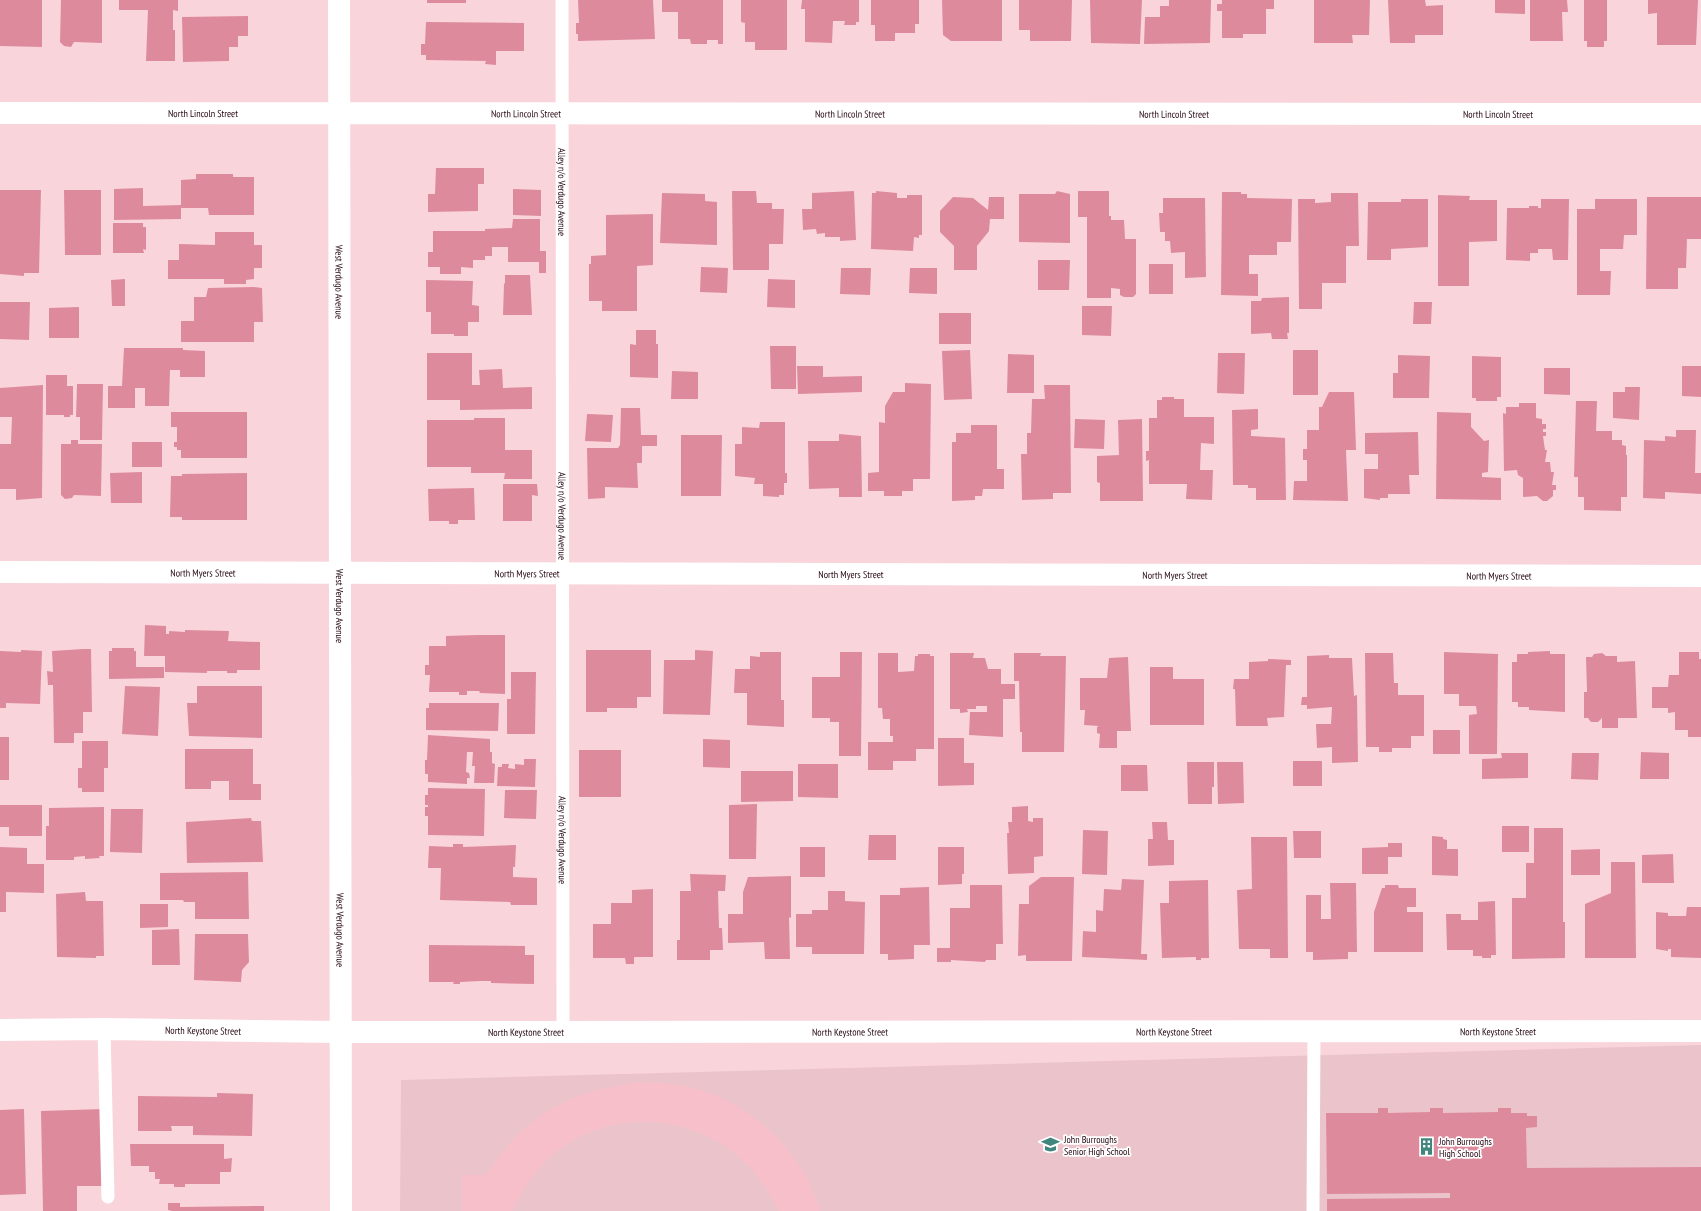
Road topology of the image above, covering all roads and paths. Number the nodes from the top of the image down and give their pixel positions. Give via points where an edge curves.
1 (339, 0) edge
2 (562, 0) edge
3 (0, 113) edge
4 (339, 113) junction
5 (563, 114) junction
6 (1701, 114) edge
7 (0, 572) edge
8 (341, 573) junction
9 (563, 574) junction
10 (1701, 576) edge
11 (104, 1029) junction
12 (0, 1030) edge
13 (1314, 1031) junction
14 (342, 1032) junction
15 (563, 1032) junction
16 (1701, 1032) edge
17 (108, 1197) dead end
18 (341, 1211) edge
19 (1313, 1211) edge

1 - 4 street, West Verdugo Avenue
2 - 5 lane, Alley n/o Verdugo Avenue
3 - 4 street, North Lincoln Street
4 - 5 street, North Lincoln Street
4 - 8 street, West Verdugo Avenue
5 - 6 street, North Lincoln Street
5 - 9 lane, Alley n/o Verdugo Avenue
7 - 8 street, North Myers Street
8 - 9 street, North Myers Street
8 - 14 street, West Verdugo Avenue
9 - 10 street, North Myers Street
9 - 15 lane, Alley n/o Verdugo Avenue
11 - 12 street, North Keystone Street
11 - 14 street, North Keystone Street
11 - 17 lane
13 - 15 street, North Keystone Street
13 - 16 street, North Keystone Street
13 - 19 lane
14 - 15 street, North Keystone Street
14 - 18 street, West Verdugo Avenue

